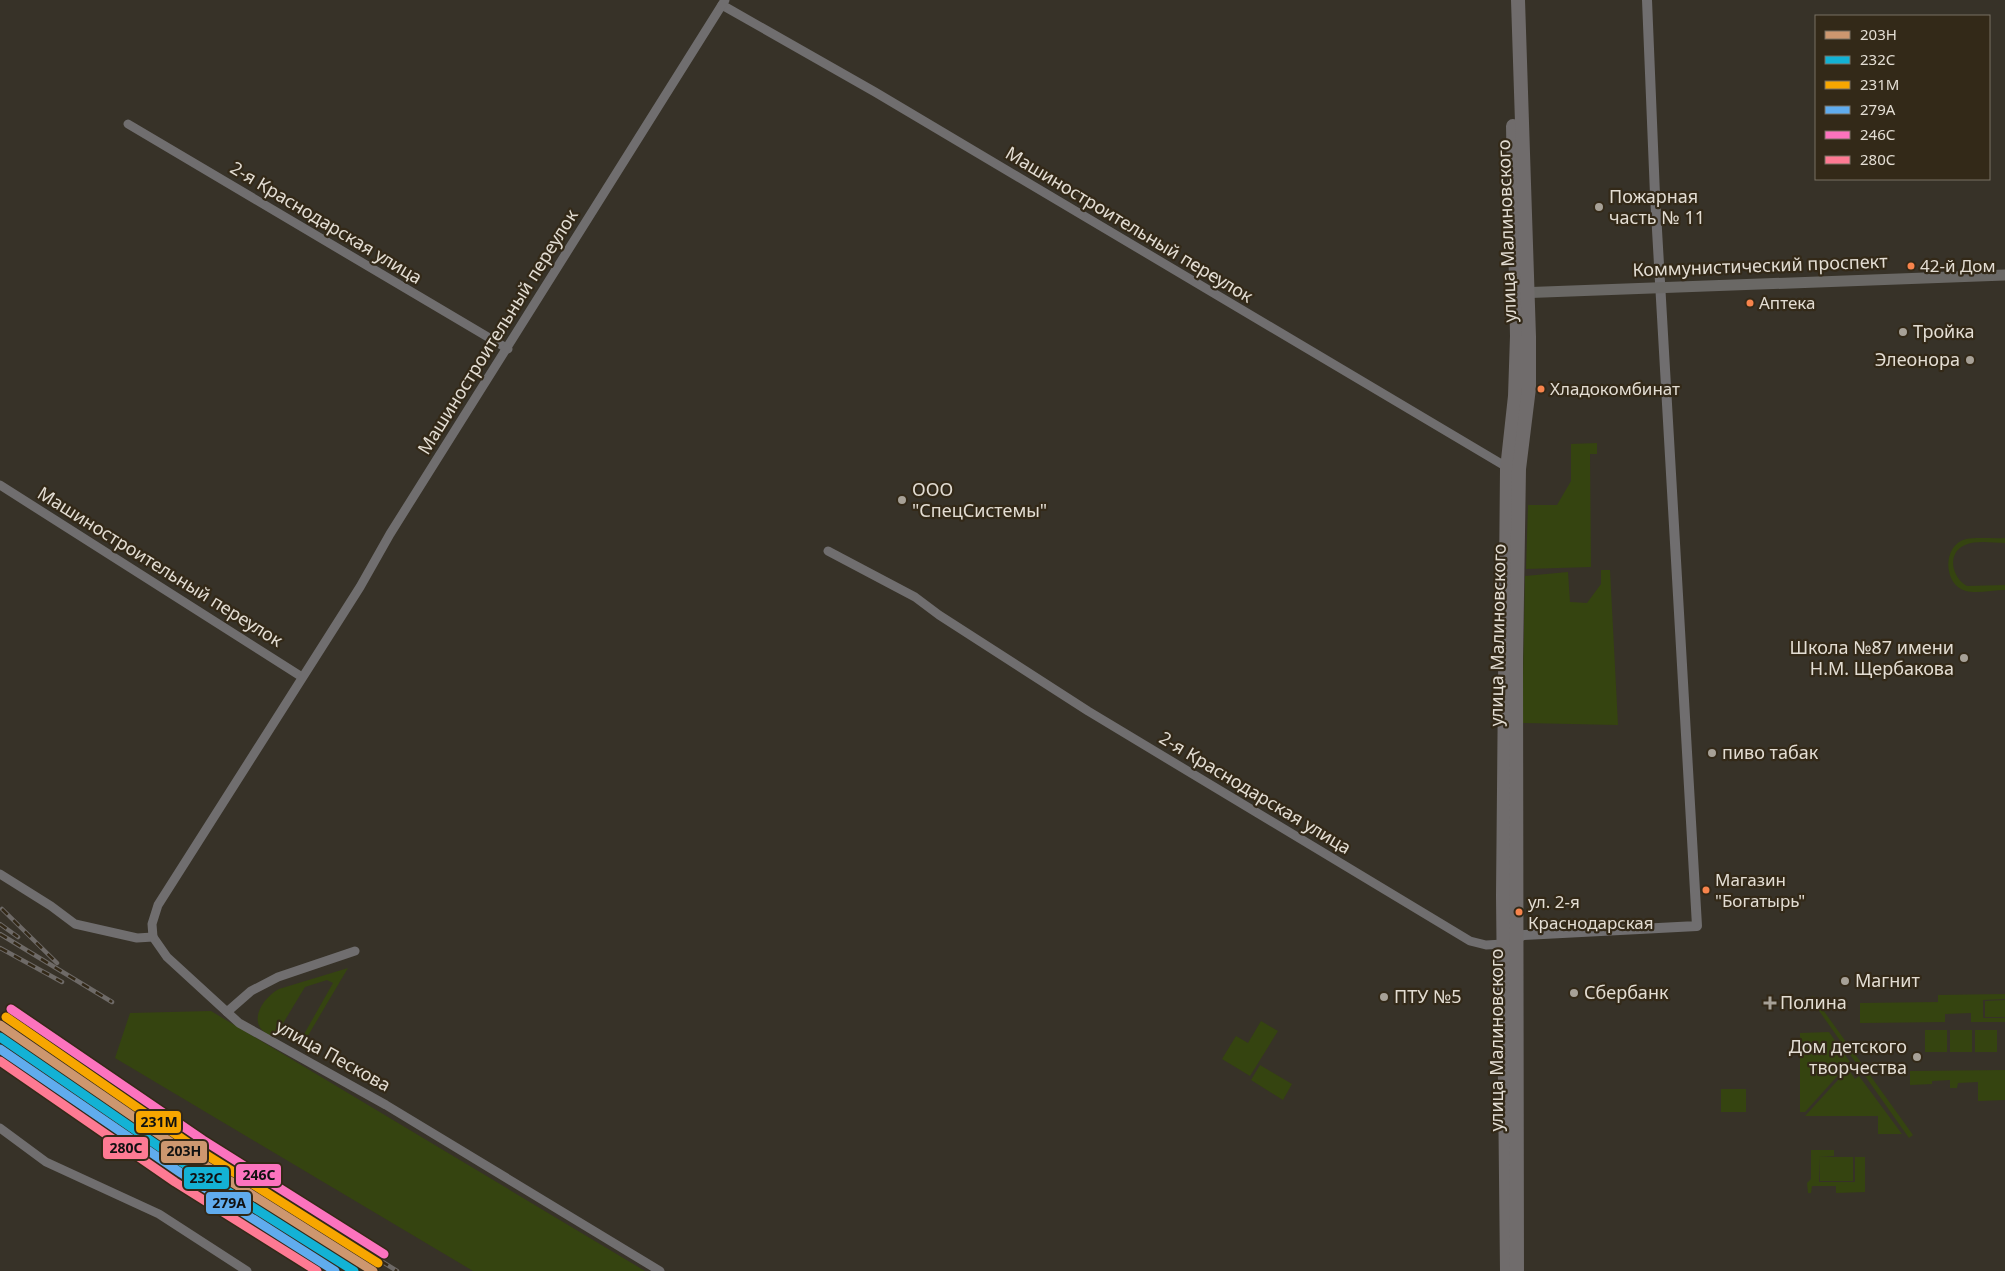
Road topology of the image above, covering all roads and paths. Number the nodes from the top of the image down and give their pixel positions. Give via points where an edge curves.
1 (1509, 0) edge
2 (1518, 0) edge
3 (1647, 0) edge
4 (724, 2) edge
5 (128, 124) dead end
6 (2005, 275) edge
7 (1662, 288) junction
8 (1522, 293) junction
9 (508, 349) junction
10 (1513, 469) junction
11 (0, 486) edge
12 (828, 551) dead end
13 (302, 677) junction
14 (0, 874) edge
15 (153, 937) junction
16 (1509, 941) junction
17 (355, 951) dead end
18 (227, 1012) junction
19 (0, 1128) edge
20 (247, 1271) edge
21 (660, 1271) edge
22 (1508, 1271) edge
23 (1517, 1271) edge

1 - 8 highway, улица Малиновского
2 - 8 highway, улица Малиновского
3 - 7 street
4 - 9 street, Машиностроительный переулок
4 - 10 street, Машиностроительный переулок
5 - 9 street, 2-я Краснодарская улица
6 - 7 main road, Коммунистический проспект
7 - 8 main road, Коммунистический проспект
7 - 16 street, 2-я Краснодарская улица via 1697,926 1524,936
8 - 10 highway, улица Малиновского via 1529,388
9 - 13 street, Машиностроительный переулок
10 - 16 highway, улица Малиновского
11 - 13 street, Машиностроительный переулок
12 - 16 street, 2-я Краснодарская улица via 915,597 1088,712 1470,941 1486,945
13 - 15 street, Машиностроительный переулок via 158,905 152,924
14 - 15 street via 74,924 137,938
15 - 18 street, улица Пескова via 167,957
16 - 22 highway, улица Малиновского
16 - 23 highway, улица Малиновского
17 - 18 street via 278,977 251,991
18 - 21 street, улица Пескова via 239,1023 386,1105
19 - 20 street via 46,1162 159,1214

